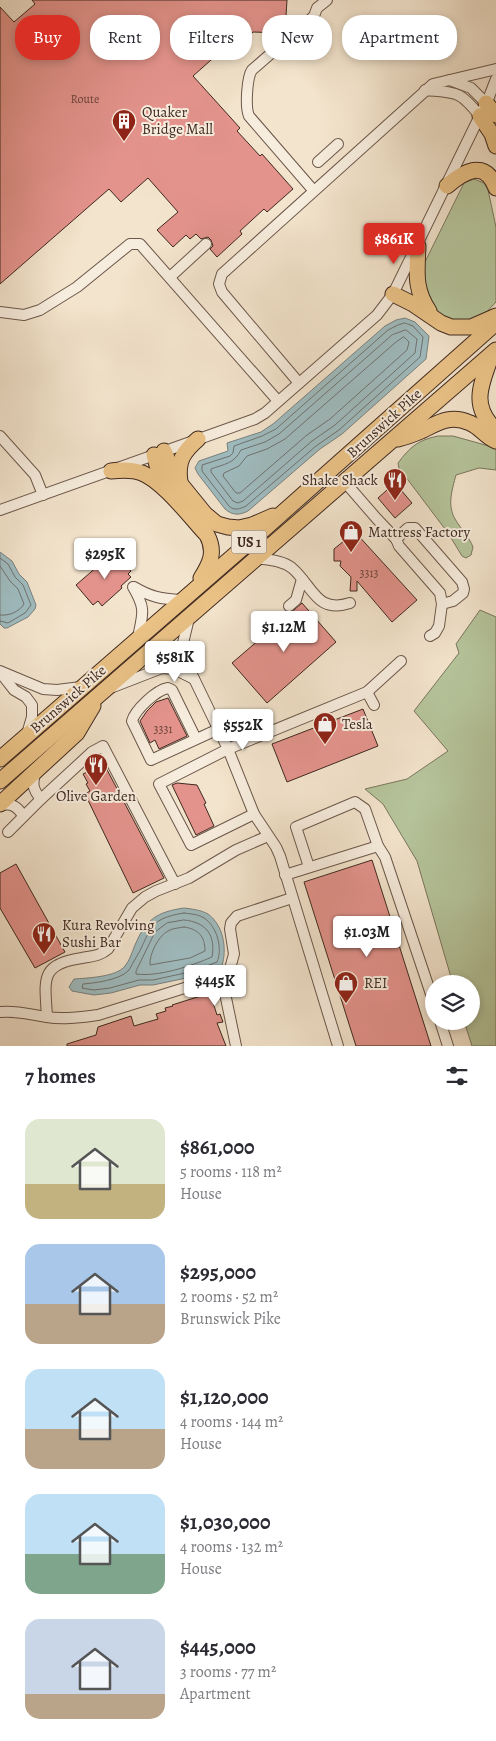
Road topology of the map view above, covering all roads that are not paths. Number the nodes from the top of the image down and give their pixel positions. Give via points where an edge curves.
1 (327, 0) edge
2 (496, 69) edge
3 (496, 79) edge
4 (450, 80) junction
5 (425, 90) junction
6 (488, 111) edge
7 (338, 144) dead end
8 (496, 146) edge
9 (318, 162) dead end
10 (447, 186) junction
11 (496, 188) edge
12 (313, 190) junction
13 (206, 244) dead end
14 (418, 246) junction
15 (170, 277) junction
16 (393, 294) junction
17 (0, 312) edge
18 (431, 315) junction
19 (496, 316) edge
20 (496, 323) edge
21 (494, 351) edge
22 (300, 382) junction
23 (278, 401) junction
24 (496, 430) edge
25 (0, 436) edge
26 (198, 439) junction
27 (496, 441) edge
28 (388, 443) junction
29 (159, 453) junction
30 (111, 470) junction
31 (344, 481) junction
32 (175, 490) junction
33 (43, 495) junction
34 (0, 510) edge
35 (284, 511) junction
36 (396, 539) junction
37 (255, 558) junction
38 (302, 579) junction
39 (186, 596) junction
40 (350, 603) dead end
41 (442, 604) junction
42 (289, 606) dead end
43 (191, 615) junction
44 (430, 636) dead end
45 (138, 637) junction
46 (401, 661) dead end
47 (0, 672) edge
48 (18, 678) junction
49 (194, 678) junction
50 (82, 687) junction
51 (14, 690) junction
52 (104, 690) junction
53 (367, 692) junction
54 (374, 705) dead end
55 (249, 715) dead end
56 (219, 728) junction
57 (26, 736) junction
58 (196, 739) junction
59 (228, 748) junction
60 (0, 759) edge
61 (36, 770) junction
62 (0, 781) edge
63 (40, 799) junction
64 (0, 805) edge
65 (254, 814) junction
66 (23, 816) junction
67 (8, 832) dead end
68 (268, 836) junction
69 (378, 846) junction
70 (309, 867) junction
71 (286, 875) junction
72 (176, 884) junction
73 (292, 898) junction
74 (425, 976) edge
75 (226, 983) junction
76 (0, 1012) edge
77 (47, 1017) junction
78 (443, 1030) edge
79 (335, 1045) edge
80 (236, 1046) edge
81 (448, 1046) edge

1 - 12 street via 249,76 249,116
2 - 4 street
3 - 6 street
4 - 5 street via 437,82
4 - 6 street via 472,88
5 - 6 street via 456,93 472,106
5 - 12 street
6 - 8 highway
6 - 10 street
7 - 9 street
10 - 11 highway via 464,173 476,170 490,177
10 - 14 street
12 - 22 street via 224,270 219,282 223,294
13 - 15 street
14 - 16 street
14 - 18 highway via 418,293
15 - 17 street via 140,244 130,244 77,287 40,310 24,315
15 - 23 street
16 - 18 highway
16 - 22 street via 377,315
18 - 19 highway via 441,323 457,328 480,324
20 - 35 highway, Brunswick Pike / US 1
21 - 24 highway via 480,396 484,415
21 - 28 highway, Brunswick Pike / US 1
22 - 23 street
23 - 26 street via 259,417
25 - 33 street via 35,475
26 - 29 street
26 - 32 highway via 187,449 180,463
27 - 28 highway via 477,426 459,419 442,420
28 - 31 highway, Brunswick Pike / US 1
29 - 30 street
29 - 32 highway via 159,472
30 - 32 highway via 143,473
30 - 33 street
31 - 36 street
31 - 37 highway, Brunswick Pike / US 1
32 - 35 highway via 224,526 246,527
32 - 39 highway via 207,535 211,546 207,567
33 - 34 street
35 - 39 highway, Brunswick Pike / US 1
36 - 41 street via 440,593
36 - 41 street via 408,528 415,528 462,582 464,594
37 - 38 street via 288,566
37 - 43 highway, Brunswick Pike / US 1
38 - 40 street via 326,604
38 - 42 street via 296,600
39 - 45 highway, Brunswick Pike / US 1
39 - 45 street via 163,599 148,596 133,587 144,612
41 - 44 street via 439,626
43 - 49 street via 182,651
43 - 52 highway, Brunswick Pike / US 1
45 - 50 highway, Brunswick Pike / US 1
46 - 53 street
47 - 48 street
47 - 51 street
48 - 50 street via 51,690
48 - 51 street
49 - 52 street via 174,669 162,668
49 - 56 street
50 - 57 highway, Brunswick Pike / US 1
51 - 57 street via 26,696 32,705
52 - 61 highway via 76,732
52 - 62 highway, Brunswick Pike / US 1
53 - 54 street
53 - 59 street
55 - 56 street
56 - 58 street
56 - 59 street
57 - 60 highway, Brunswick Pike / US 1
58 - 58 street via 151,760 132,721 158,691 168,688 172,690
59 - 65 street
59 - 65 street via 159,784 191,846
61 - 63 street via 33,787
61 - 64 highway
63 - 66 street
63 - 72 street via 92,752 104,746
64 - 66 street via 17,807
65 - 68 street
66 - 67 street
68 - 71 street via 276,847
68 - 72 street
69 - 70 street
69 - 70 street via 366,809 355,802 296,827
69 - 74 street via 385,857
70 - 71 street
71 - 73 street
72 - 77 street via 156,891 136,904 108,950 102,954 53,966 47,978
73 - 75 street via 237,916 231,923 234,954
73 - 79 street
75 - 77 street via 207,981 98,1015
75 - 80 street
76 - 77 street
78 - 81 street

